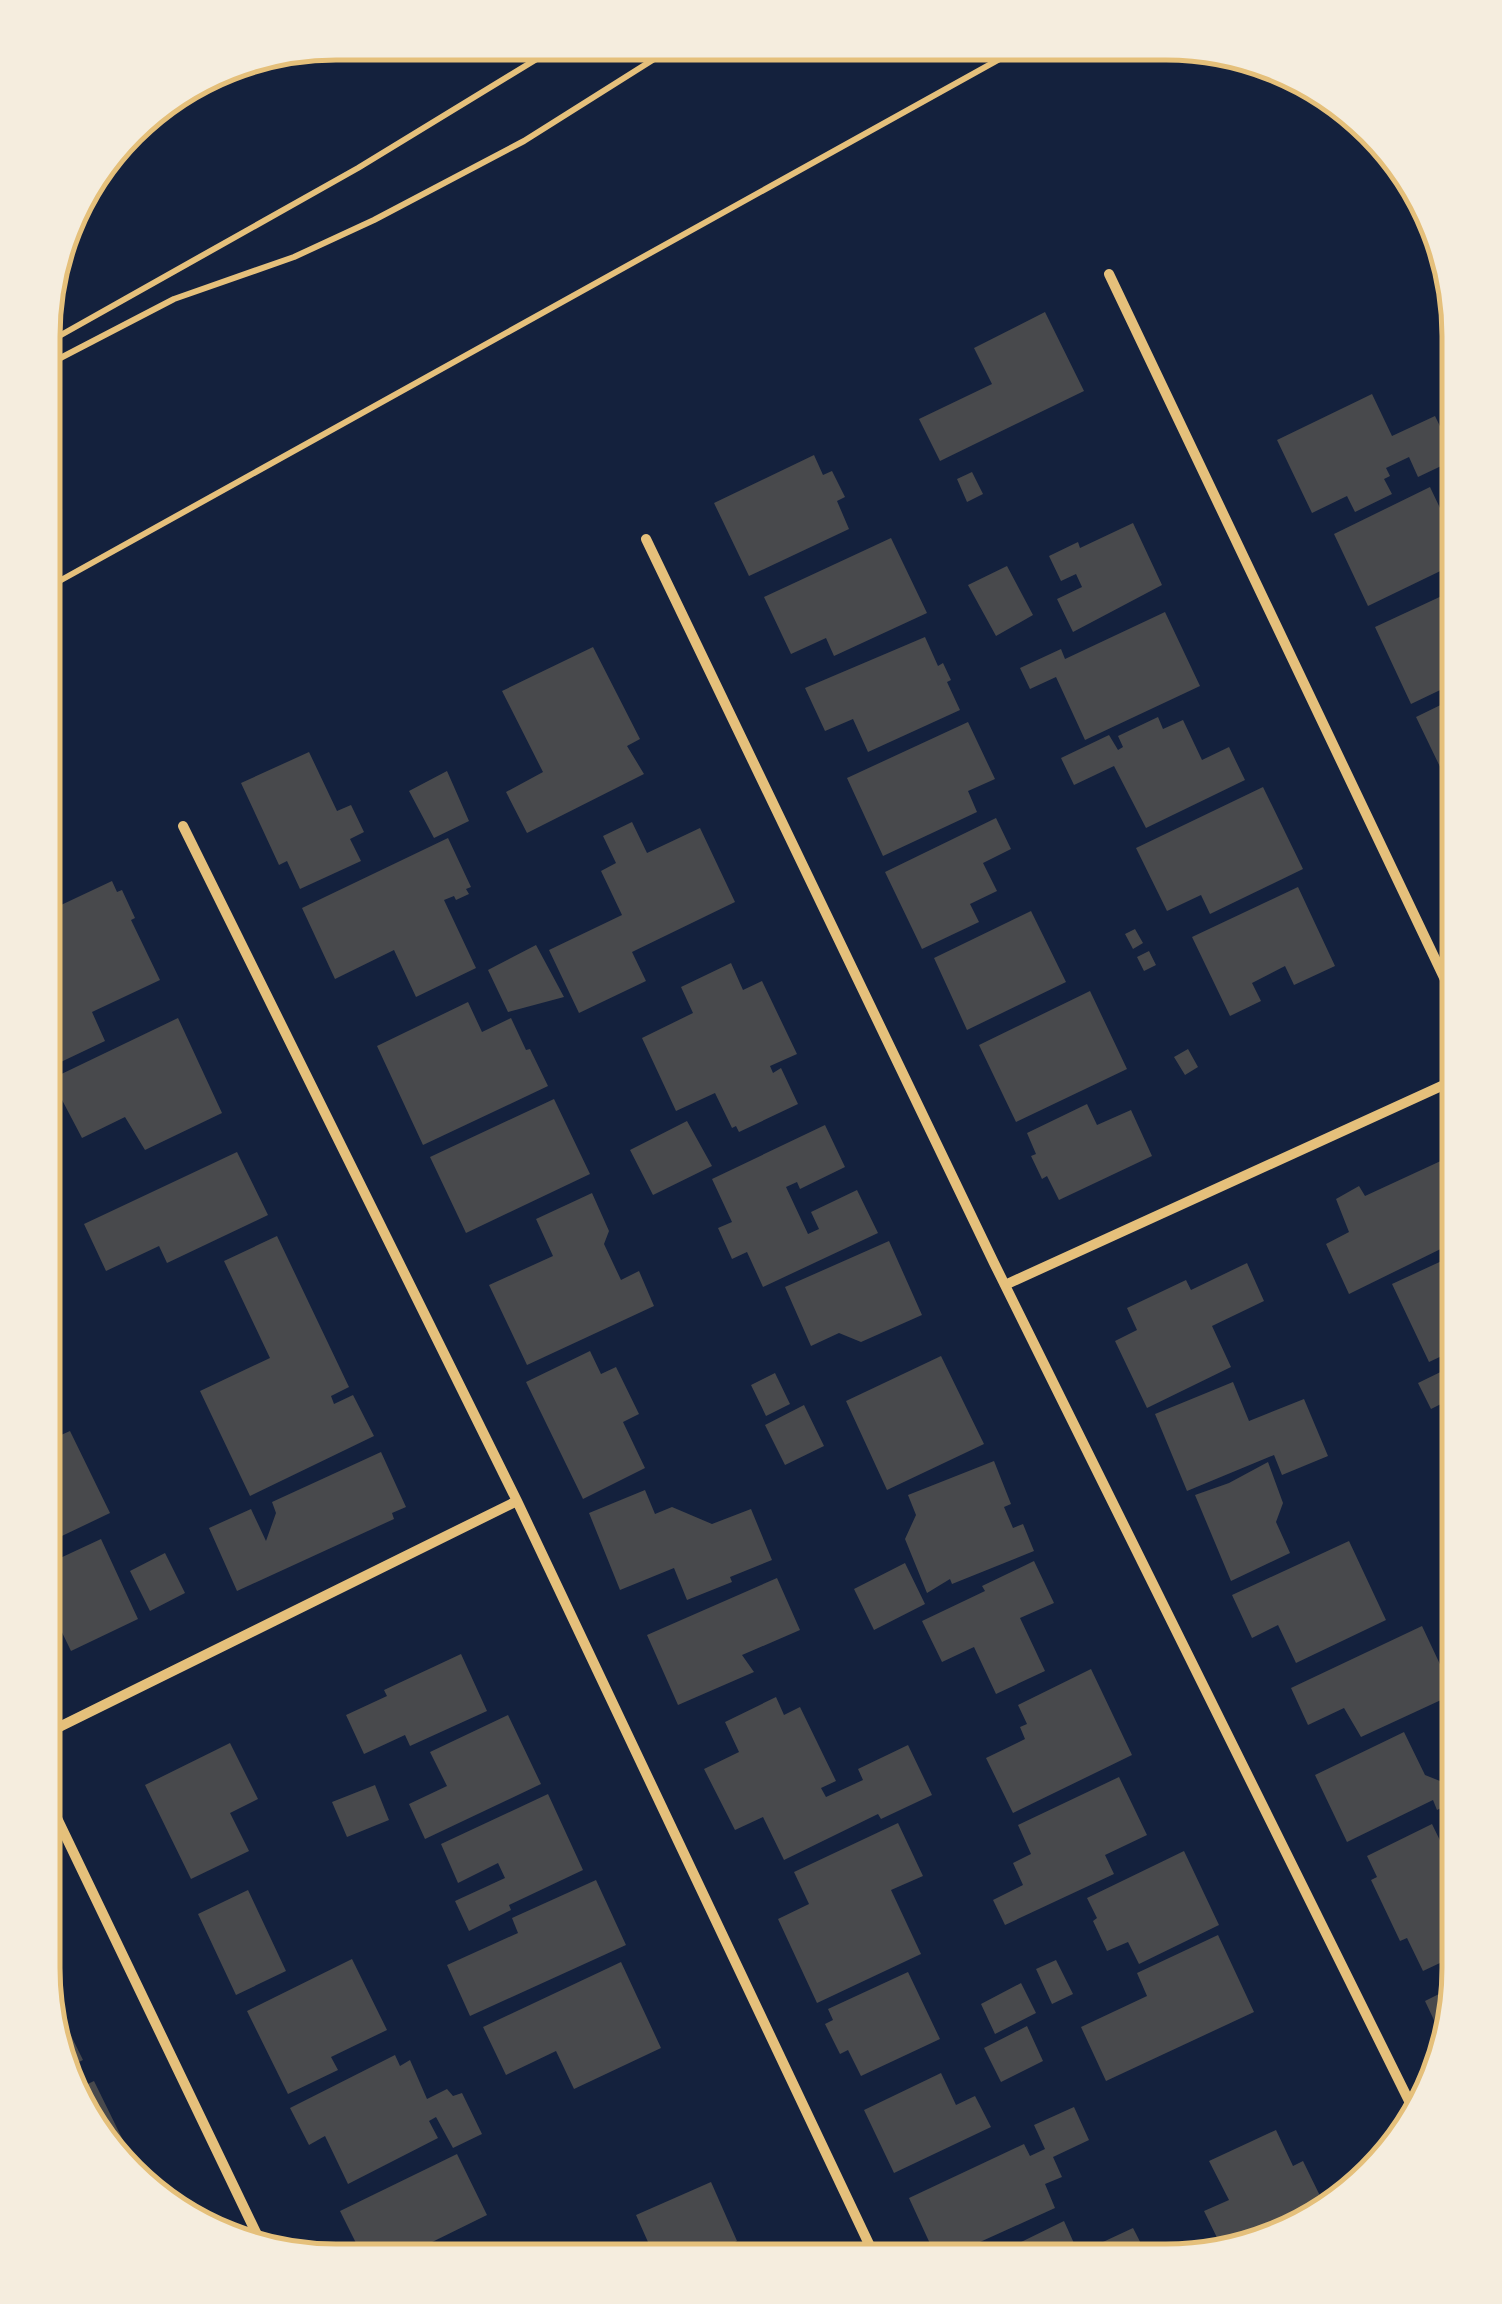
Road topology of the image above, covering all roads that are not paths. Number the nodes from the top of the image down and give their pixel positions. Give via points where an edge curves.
1 (1109, 274) dead end
2 (646, 540) dead end
3 (184, 826) dead end
4 (1442, 972) edge
5 (1442, 1086) edge
6 (1006, 1285) junction
7 (517, 1502) junction
8 (60, 1727) edge
9 (60, 1824) edge
10 (1408, 2099) edge
11 (255, 2231) edge
12 (869, 2244) edge

1 - 4 street
2 - 6 street
3 - 7 street
5 - 6 street
6 - 10 street
7 - 8 street
7 - 12 street
9 - 11 street

